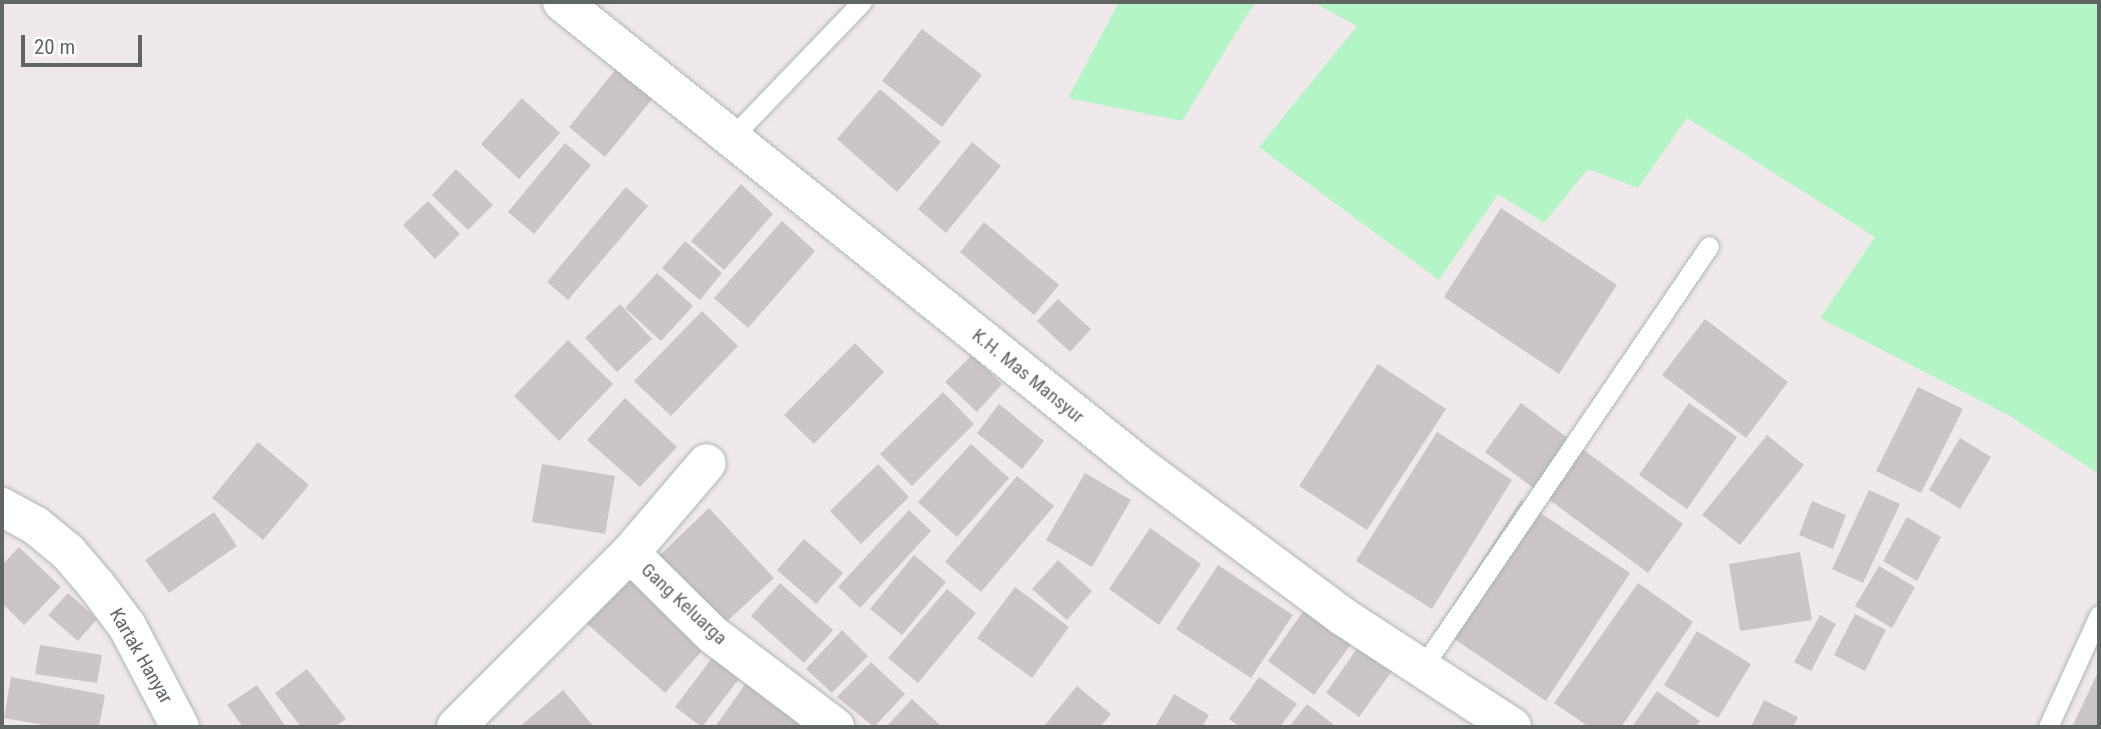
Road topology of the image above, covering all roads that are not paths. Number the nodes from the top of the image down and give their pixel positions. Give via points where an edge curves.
1 (562, 2) edge
2 (862, 2) edge
3 (732, 137) junction
4 (1709, 246) dead end
5 (707, 463) dead end
6 (2, 507) edge
7 (630, 553) junction
8 (2099, 615) edge
9 (1422, 668) junction
10 (470, 723) edge
11 (180, 727) edge
12 (835, 727) edge
13 (1511, 727) edge
14 (2048, 727) edge

1 - 3 main road, K.H. Mas Mansyur
2 - 3 lane
3 - 9 main road, K.H. Mas Mansyur via 1139,465 1342,616
4 - 9 lane
5 - 7 main road
6 - 11 main road, Kartak Hanyar via 68,552 127,626
7 - 10 main road, Gang Keluarga
7 - 12 main road, Gang Keluarga via 713,635
8 - 14 lane
9 - 13 main road, K.H. Mas Mansyur

